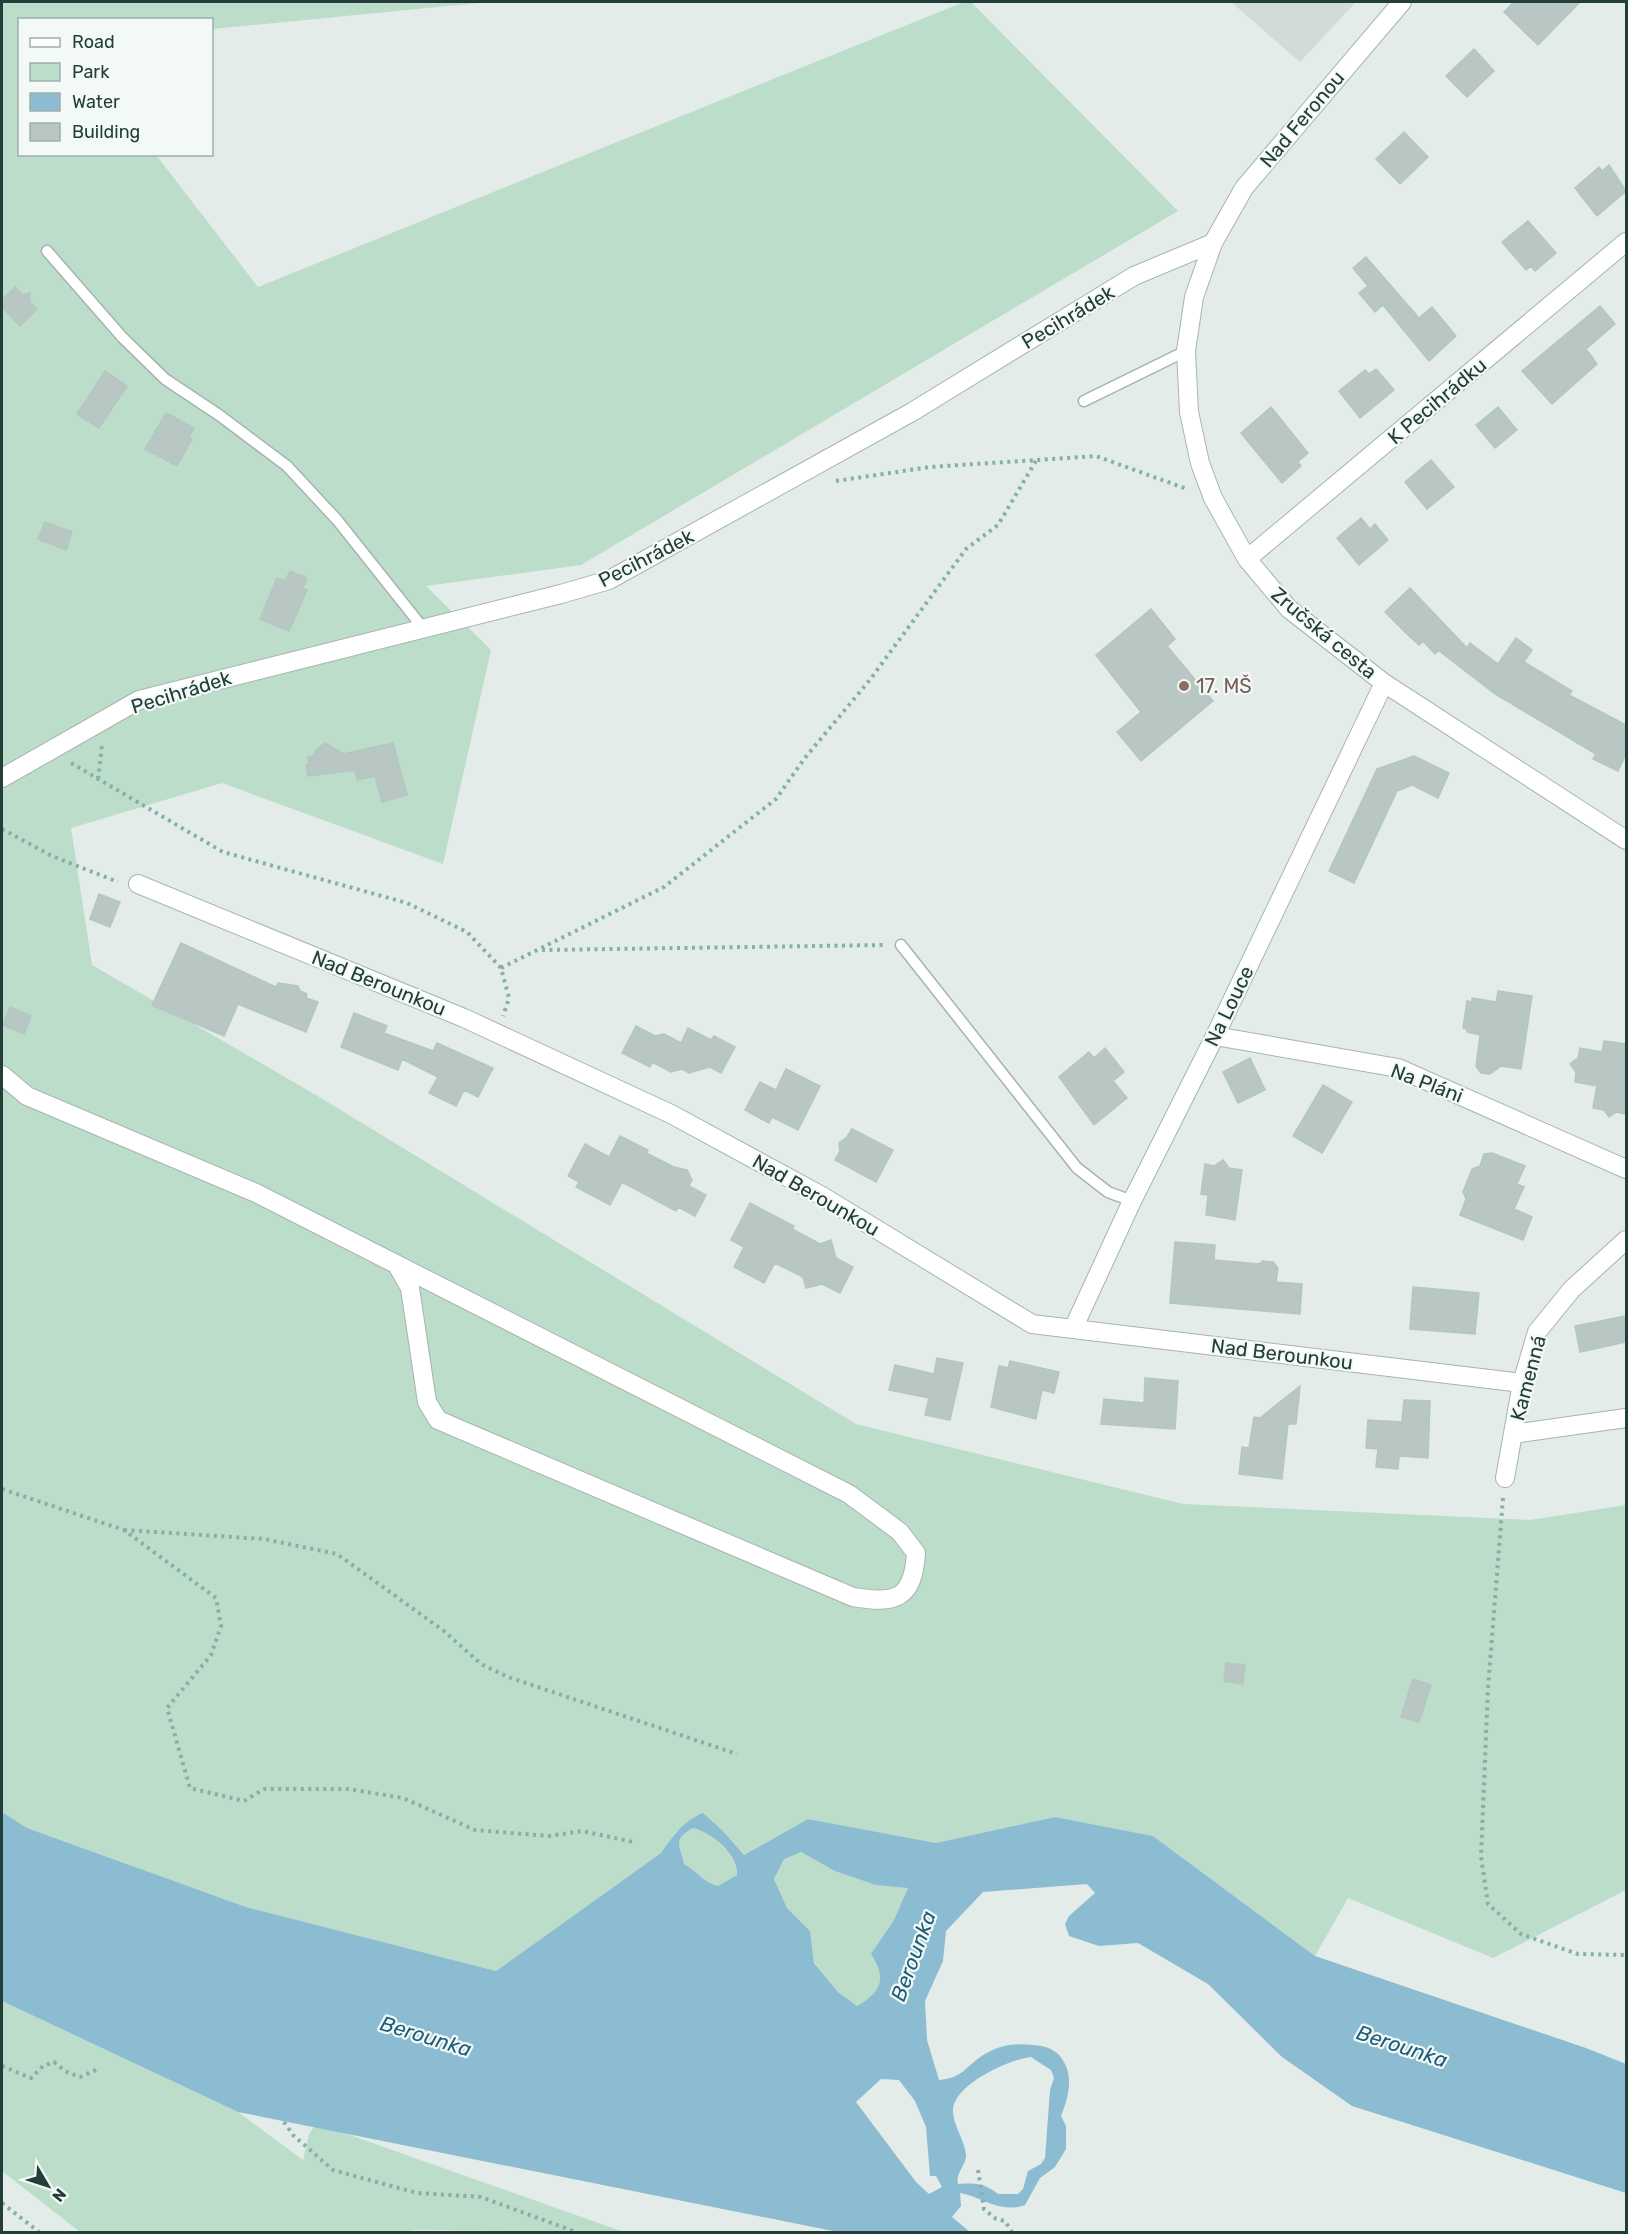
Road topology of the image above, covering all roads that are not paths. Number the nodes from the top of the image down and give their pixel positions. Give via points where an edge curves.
1 (1402, 2) edge
2 (1626, 242) edge
3 (1214, 243) junction
4 (47, 251) dead end
5 (1186, 351) junction
6 (1084, 401) dead end
7 (1247, 559) junction
8 (423, 628) junction
9 (1384, 684) junction
10 (2, 777) edge
11 (1626, 840) edge
12 (138, 884) road end
13 (901, 945) road end
14 (1215, 1036) junction
15 (2, 1075) edge
16 (1626, 1168) edge
17 (1132, 1201) junction
18 (1626, 1240) edge
19 (398, 1265) junction
20 (1073, 1329) junction
21 (1522, 1383) junction
22 (1626, 1418) edge
23 (1513, 1434) junction
24 (1505, 1478) road end

1 - 3 street, Nad Feronou via 1244,188
2 - 7 street, K Pecihrádku
3 - 5 street, Zručská cesta via 1194,297
3 - 8 street, Pecihrádek via 1134,276 912,412 609,580
4 - 8 lane via 165,379 287,466 338,521
5 - 6 lane
5 - 7 street, Zručská cesta via 1189,412 1200,463 1213,498
7 - 9 street, Zručská cesta via 1289,609
8 - 10 street, Pecihrádek via 139,700
9 - 11 street, Zručská cesta
9 - 14 street, Na Louce
12 - 20 street, Nad Berounkou via 497,1033 671,1114 782,1174 1032,1324
13 - 17 lane via 1077,1168 1108,1192
14 - 16 street, Na Pláni via 1398,1068
14 - 17 street, Na Louce
15 - 19 street via 27,1096 256,1193
17 - 20 street, Na Louce
18 - 21 street, Kamenná via 1572,1289 1537,1332
19 - 19 street via 849,1494 900,1532 916,1553 915,1574 903,1592 885,1602 853,1597 438,1420 427,1402 410,1288
20 - 21 street, Nad Berounkou
21 - 23 street, Kamenná
22 - 23 street
23 - 24 street, Kamenná

